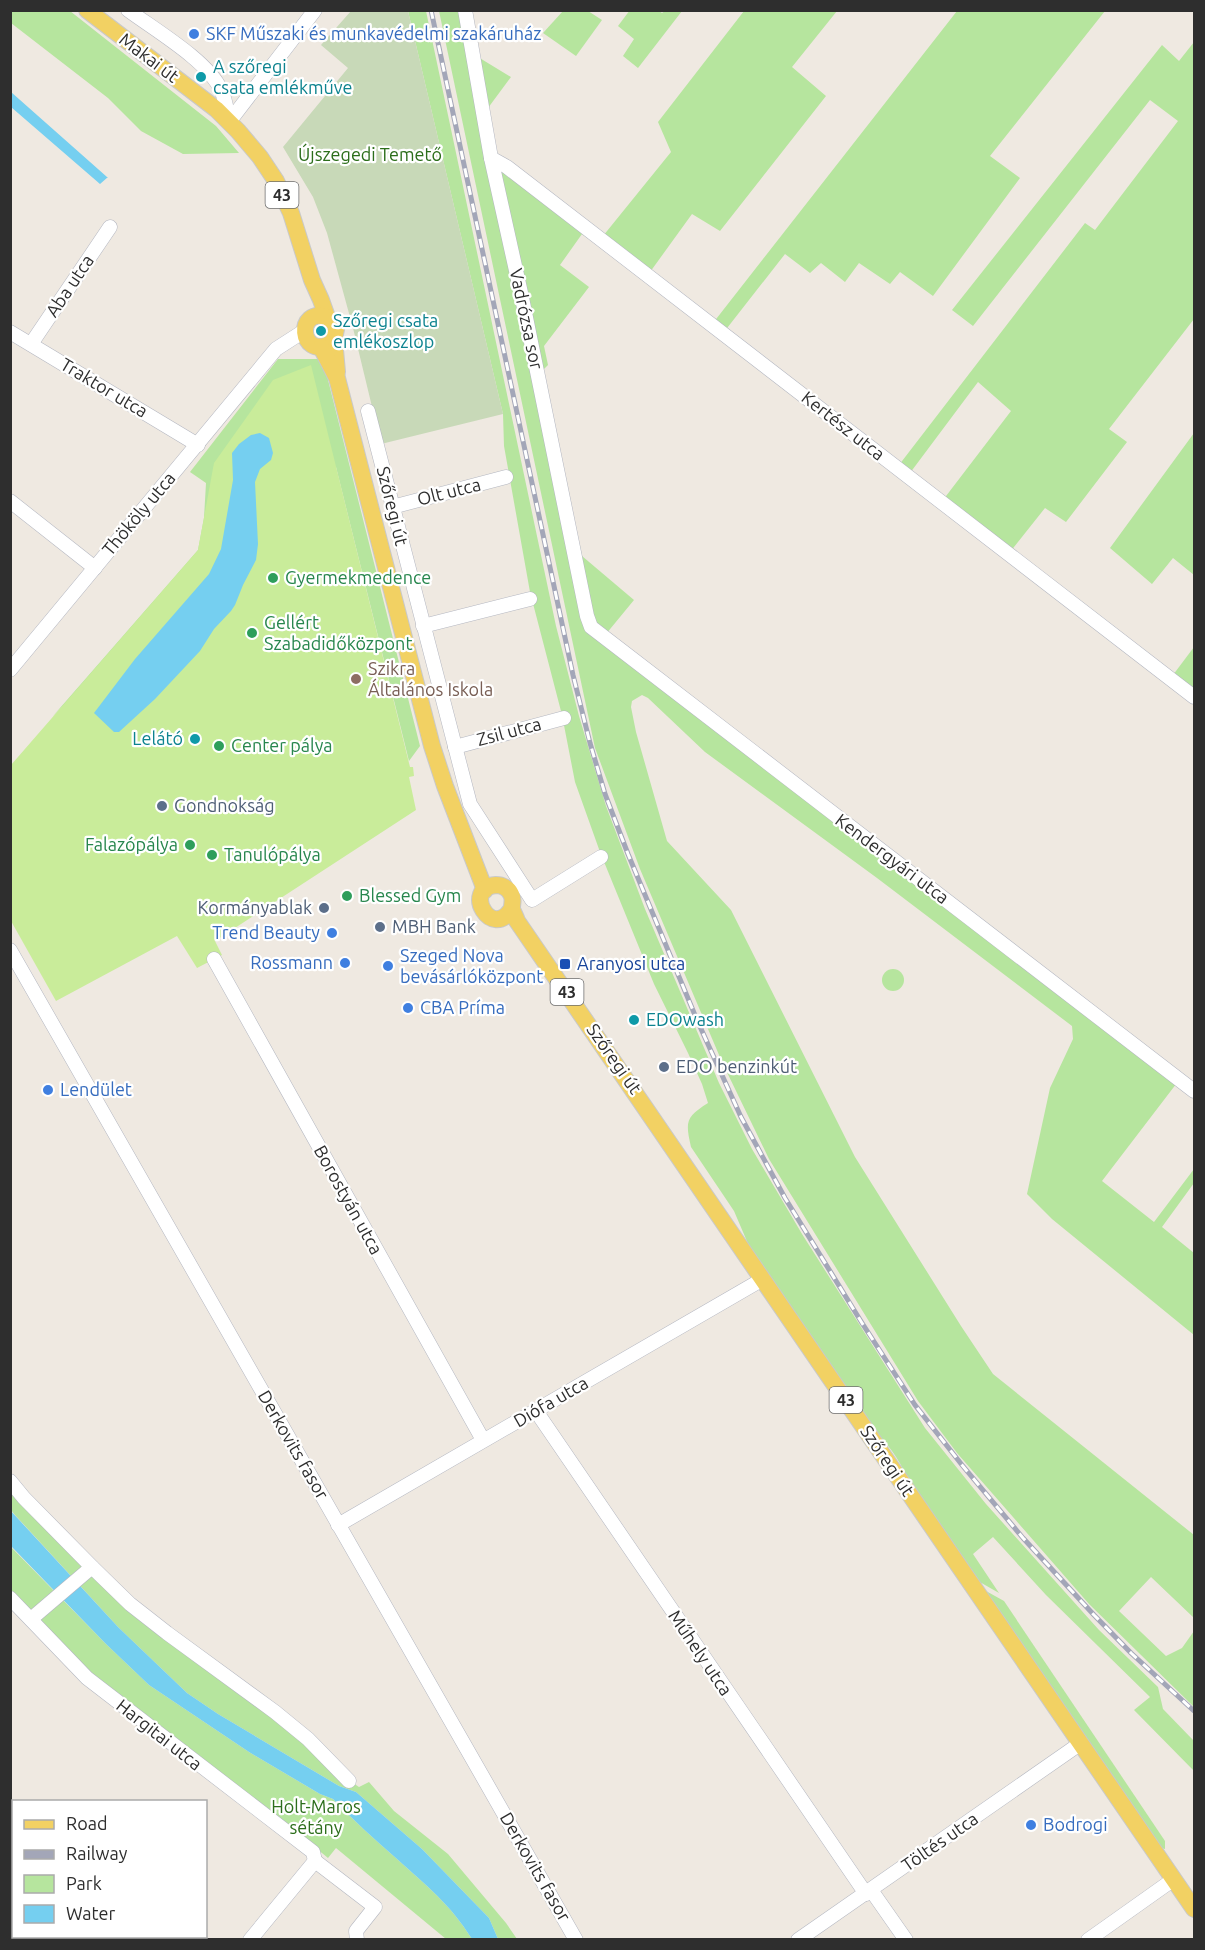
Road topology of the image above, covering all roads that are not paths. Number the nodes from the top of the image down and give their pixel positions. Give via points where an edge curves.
1 (87, 10) edge
2 (128, 10) edge
3 (315, 10) edge
4 (465, 10) edge
5 (229, 122) junction
6 (490, 158) junction
7 (110, 227) dead end
8 (10, 332) edge
9 (318, 332) junction
10 (31, 344) junction
11 (368, 411) dead end
12 (198, 445) junction
13 (506, 477) dead end
14 (10, 501) edge
15 (392, 507) junction
16 (95, 568) junction
17 (530, 599) dead end
18 (423, 626) junction
19 (591, 627) joint
20 (10, 670) edge
21 (1194, 697) edge
22 (564, 718) dead end
23 (455, 747) junction
24 (601, 857) dead end
25 (490, 887) junction
26 (506, 913) junction
27 (10, 950) edge
28 (214, 959) dead end
29 (1194, 1091) edge
30 (763, 1279) junction
31 (536, 1411) junction
32 (483, 1440) junction
33 (10, 1481) edge
34 (338, 1525) junction
35 (86, 1572) junction
36 (10, 1598) edge
37 (31, 1619) junction
38 (1081, 1743) junction
39 (349, 1780) dead end
40 (315, 1861) junction
41 (1174, 1879) junction
42 (869, 1892) junction
43 (1194, 1909) edge
44 (250, 1940) edge
45 (357, 1940) edge
46 (576, 1940) edge
47 (798, 1940) edge
48 (906, 1940) edge
49 (1088, 1940) edge

1 - 5 main road, Makai út / 43
2 - 5 street, Makai út via 213,76 226,103
3 - 5 street
4 - 6 street, Vadrózsa sor
5 - 9 main road, Szőregi út / 43 via 276,181 291,213 312,280
6 - 19 street, Vadrózsa sor
6 - 21 street, Kertész utca via 507,167
7 - 10 street, Aba utca
8 - 10 street, Traktor utca
9 - 12 street, Thököly utca via 276,349
9 - 25 main road, Szőregi út / 43 via 337,378 432,746 470,847
10 - 12 street, Traktor utca
11 - 15 street, Szőregi út
12 - 16 street, Thököly utca
13 - 15 street, Olt utca
14 - 16 street
15 - 18 street, Szőregi út
16 - 20 street, Thököly utca
17 - 18 street
18 - 23 street, Szőregi út
19 - 29 street, Kendergyári utca
22 - 23 street, Zsil utca
23 - 24 street, Szőregi út via 470,804 532,900
25 - 26 main road, Szőregi út / 43 via 504,887 513,898
25 - 26 main road, Szőregi út / 43 via 480,899 482,910 489,917
26 - 30 main road, Szőregi út / 43 via 519,937 540,952
27 - 34 street, Derkovits fasor
28 - 32 street, Borostyán utca
30 - 31 street, Diófa utca
30 - 38 main road, Szőregi út / 43
31 - 32 street, Diófa utca
31 - 42 street, Műhely utca
32 - 34 street, Diófa utca
33 - 35 street
34 - 46 street, Derkovits fasor
35 - 37 street
35 - 39 street via 275,1712
36 - 37 street, Hargitai utca
37 - 40 street, Hargitai utca via 87,1678 313,1852
38 - 41 main road, Szőregi út / 43
38 - 42 street, Töltés utca
40 - 44 street
40 - 45 street, Hargitai utca via 375,1907 356,1931
41 - 43 main road, Szőregi út / 43
41 - 49 street
42 - 47 street, Töltés utca
42 - 48 street, Műhely utca

